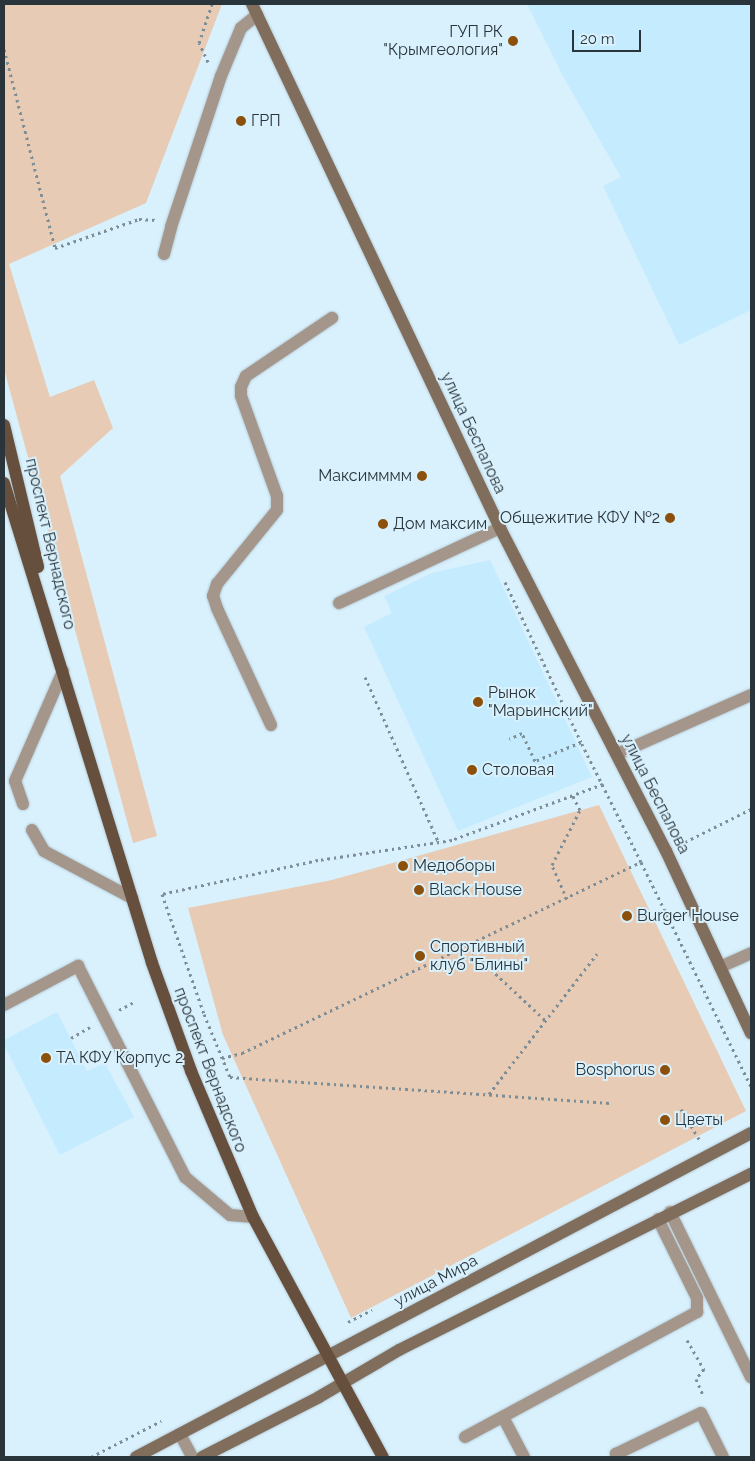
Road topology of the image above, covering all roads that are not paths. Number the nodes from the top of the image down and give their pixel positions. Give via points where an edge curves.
1 (255, 9) edge
2 (164, 254) dead end
3 (332, 318) dead end
4 (4, 425) edge
5 (4, 483) edge
6 (500, 528) junction
7 (339, 603) dead end
8 (63, 671) junction
9 (751, 695) edge
10 (271, 725) dead end
11 (617, 754) junction
12 (23, 804) dead end
13 (32, 830) dead end
14 (132, 898) junction
15 (751, 953) edge
16 (720, 967) junction
17 (4, 1006) edge
18 (751, 1033) edge
19 (751, 1133) edge
20 (751, 1174) edge
21 (670, 1212) junction
22 (253, 1217) junction
23 (658, 1219) junction
24 (329, 1356) junction
25 (751, 1377) edge
26 (344, 1382) junction
27 (503, 1416) junction
28 (180, 1434) junction
29 (465, 1437) dead end
30 (136, 1457) edge
31 (192, 1457) edge
32 (202, 1457) edge
33 (383, 1457) edge
34 (524, 1457) edge
35 (618, 1457) edge
36 (724, 1457) edge

1 - 2 street via 241,28 219,82
1 - 6 main road, улица Беспалова
3 - 10 street via 246,376 241,386 241,396 277,496 277,510 216,584 214,596
4 - 8 main road, проспект Вернадского
5 - 8 main road, проспект Вернадского
6 - 7 street
6 - 11 main road, улица Беспалова
8 - 12 street via 15,781
8 - 14 main road, проспект Вернадского
9 - 11 street
11 - 16 main road, улица Беспалова
13 - 14 street via 44,850
14 - 22 main road, проспект Вернадского via 191,1071
15 - 16 street
16 - 18 main road, улица Беспалова
17 - 22 street via 78,966 185,1177 230,1216
19 - 24 main road, улица Мира
20 - 21 main road
21 - 23 main road
21 - 25 street
22 - 24 main road, проспект Вернадского
23 - 26 main road via 400,1350
23 - 27 street via 697,1298 698,1312
24 - 26 main road, проспект Вернадского
24 - 28 main road, улица Мира
26 - 32 main road
26 - 33 main road, проспект Вернадского
27 - 29 street
27 - 34 street
28 - 30 main road, улица Мира
28 - 31 street
35 - 36 street via 616,1454 701,1413

